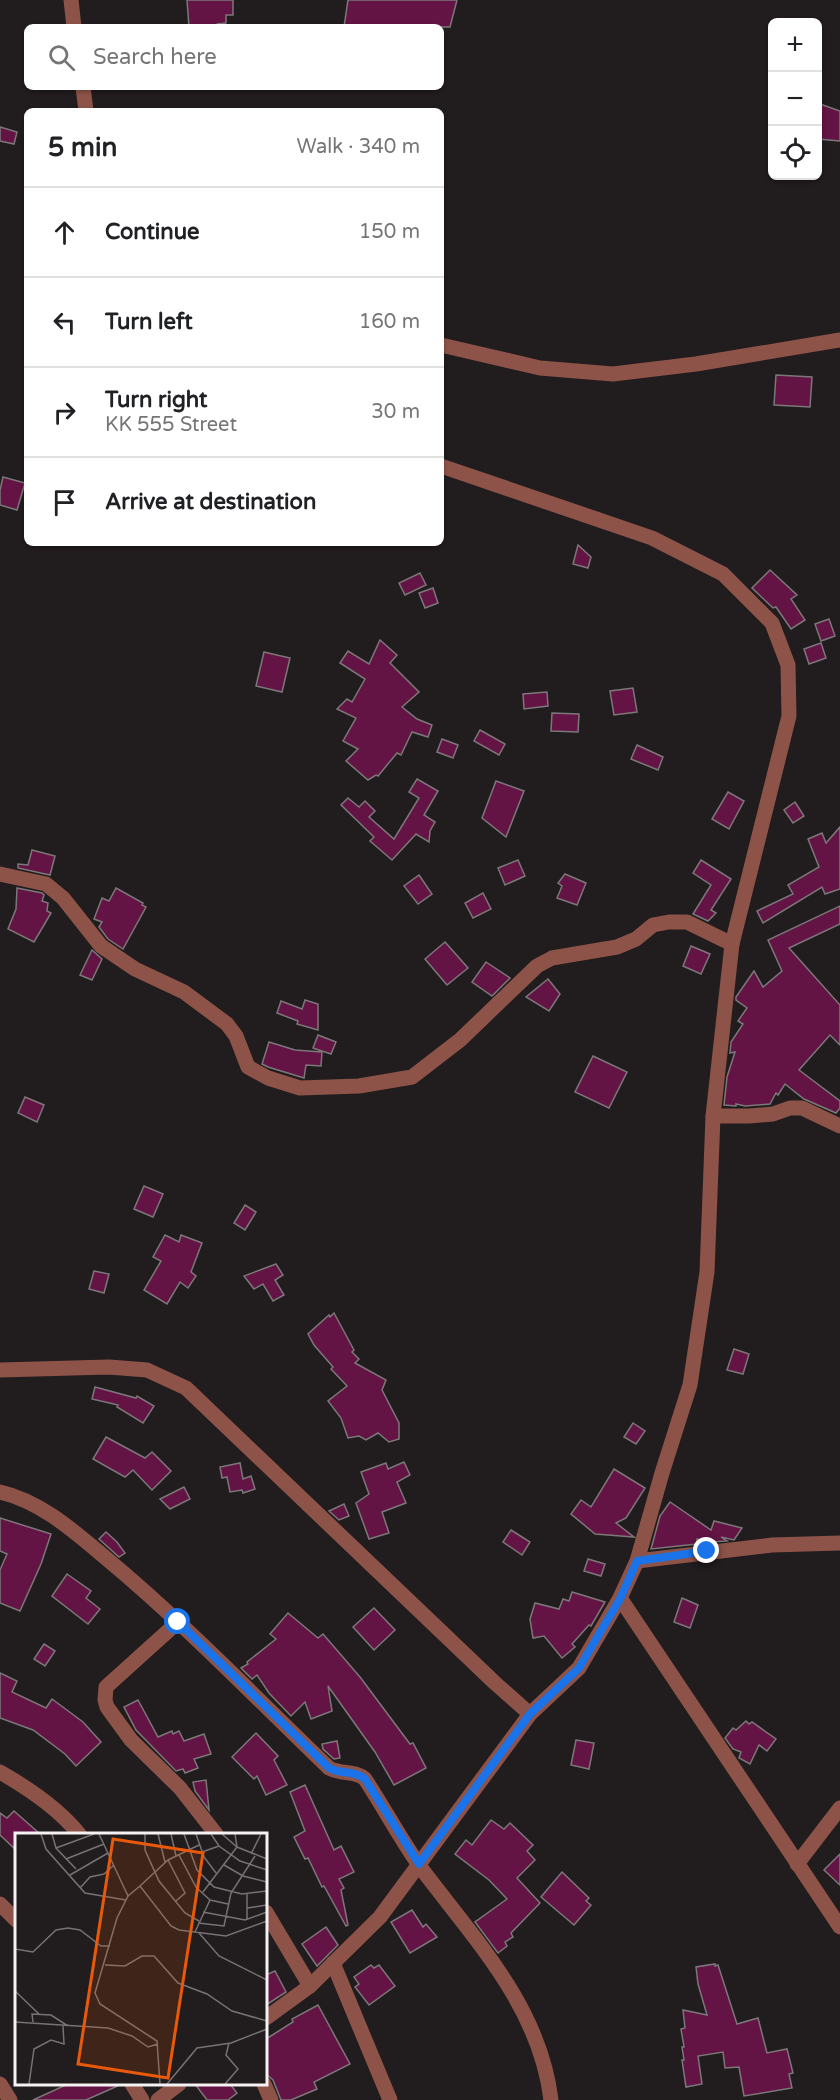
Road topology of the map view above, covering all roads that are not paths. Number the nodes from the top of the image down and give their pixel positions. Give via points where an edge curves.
1 (71, 0) edge
2 (74, 24) edge
3 (83, 90) edge
4 (86, 108) edge
5 (840, 340) edge
6 (444, 346) edge
7 (444, 467) edge
8 (0, 874) edge
9 (732, 944) junction
10 (713, 1116) junction
11 (840, 1126) edge
12 (0, 1370) edge
13 (0, 1492) edge
14 (840, 1543) edge
15 (637, 1561) junction
16 (620, 1599) junction
17 (178, 1622) junction
18 (530, 1714) junction
19 (0, 1772) edge
20 (840, 1808) edge
21 (78, 1833) edge
22 (215, 1833) edge
23 (419, 1864) junction
24 (797, 1864) junction
25 (0, 1904) edge
26 (267, 1914) edge
27 (15, 1919) edge
28 (840, 1927) edge
29 (333, 1963) junction
30 (309, 1986) junction
31 (267, 2017) edge
32 (0, 2084) edge
33 (133, 2085) edge
34 (178, 2085) edge
35 (264, 2085) edge
36 (10, 2100) edge
37 (142, 2100) edge
38 (158, 2100) edge
39 (271, 2100) edge
40 (390, 2100) edge
41 (551, 2100) edge

1 - 2 street
3 - 4 street
5 - 6 street via 613,374 540,368
7 - 9 street via 652,538 723,574 772,623 788,666 789,716
8 - 9 street via 46,884 63,898 100,946 135,969 184,992 227,1024 248,1067 300,1088 359,1086 412,1077 460,1040 537,966 552,958 617,947 636,939 653,925 669,922 687,922
9 - 10 street
10 - 11 street via 773,1114 802,1108
10 - 15 street via 707,1272 690,1385
12 - 18 street via 147,1370 186,1388
13 - 17 street via 42,1510 76,1533
14 - 15 street via 772,1545
15 - 16 street
16 - 18 street via 579,1668
16 - 24 street
17 - 22 street via 106,1687 105,1700 131,1740 180,1788
17 - 23 street via 329,1768 337,1773 359,1773 365,1779
18 - 23 street
19 - 21 street via 18,1782
20 - 24 street
23 - 29 street via 380,1917
23 - 41 street via 515,1994 539,2044
24 - 28 street
25 - 27 street
26 - 30 street
29 - 30 street
29 - 40 street
30 - 31 street
32 - 36 street
33 - 37 street
34 - 38 street
35 - 39 street

